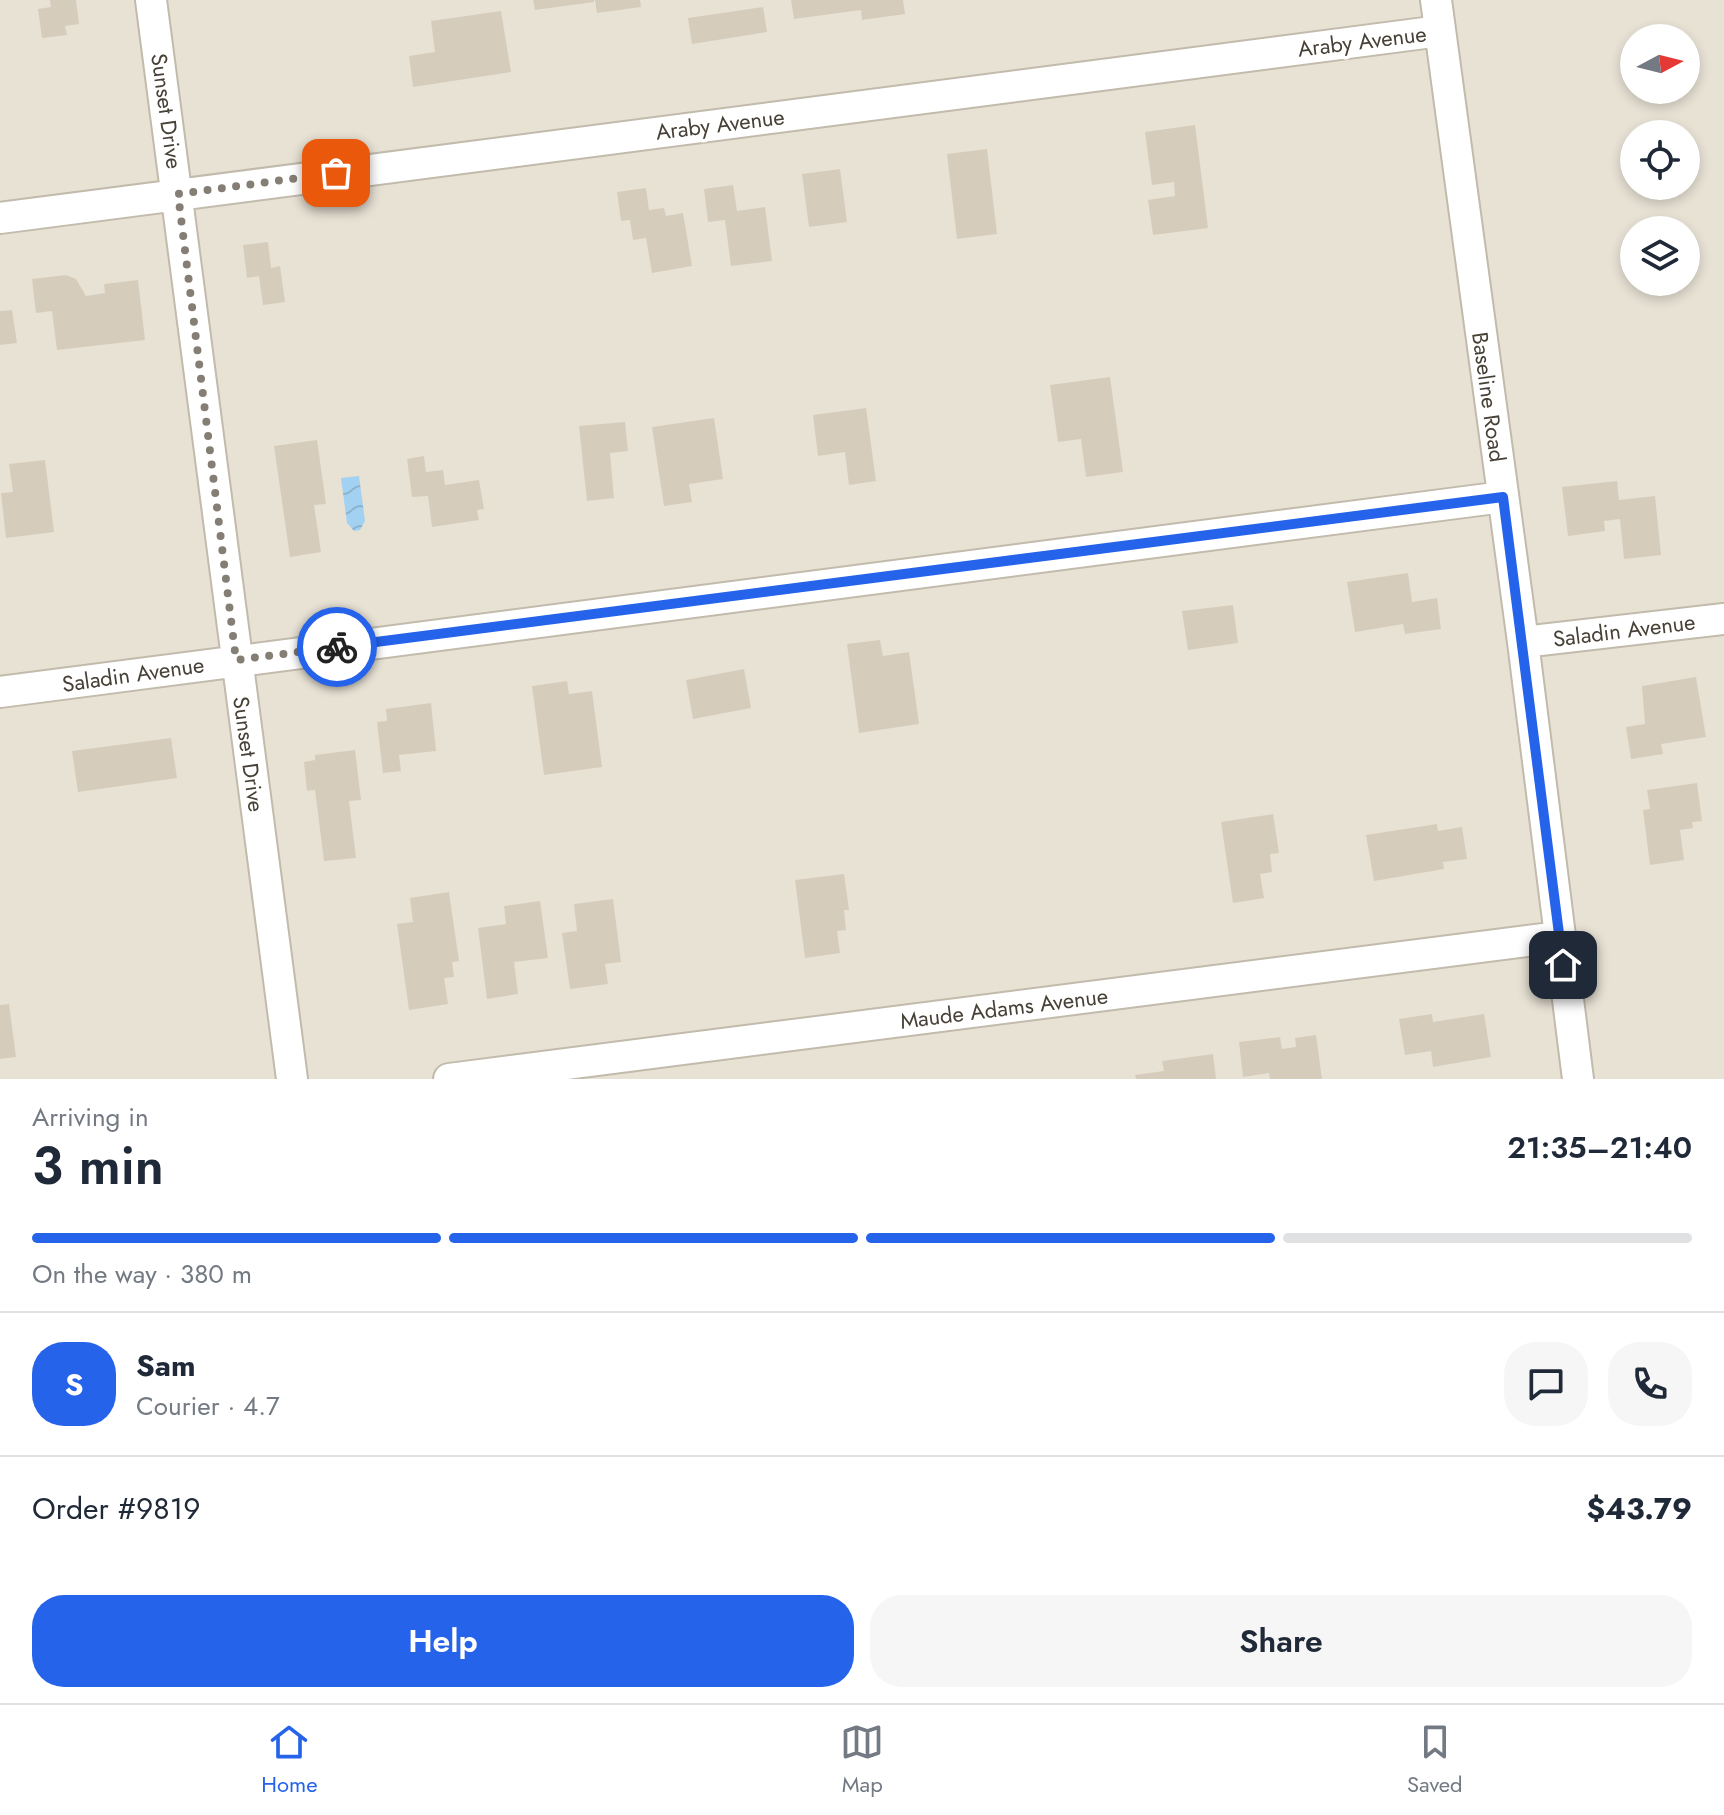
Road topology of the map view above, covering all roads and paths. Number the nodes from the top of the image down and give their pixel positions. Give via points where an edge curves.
1 (151, 0) edge
2 (1436, 0) edge
3 (1440, 31) junction
4 (178, 194) junction
5 (0, 218) edge
6 (1503, 497) junction
7 (1724, 619) edge
8 (1523, 642) junction
9 (236, 660) junction
10 (0, 692) edge
11 (1559, 937) junction
12 (292, 1079) edge
13 (449, 1079) edge
14 (1578, 1079) edge

1 - 4 street, Sunset Drive
2 - 3 street, Baseline Road
3 - 4 street, Araby Avenue
3 - 6 street, Baseline Road
4 - 5 street, Araby Avenue
4 - 9 street, Sunset Drive
6 - 8 street, Baseline Road
6 - 9 street, Saladin Avenue
7 - 8 street, Saladin Avenue
8 - 11 street, Baseline Road
9 - 10 street, Saladin Avenue
9 - 12 street, Sunset Drive
11 - 13 street, Maude Adams Avenue
11 - 14 street, Baseline Road

